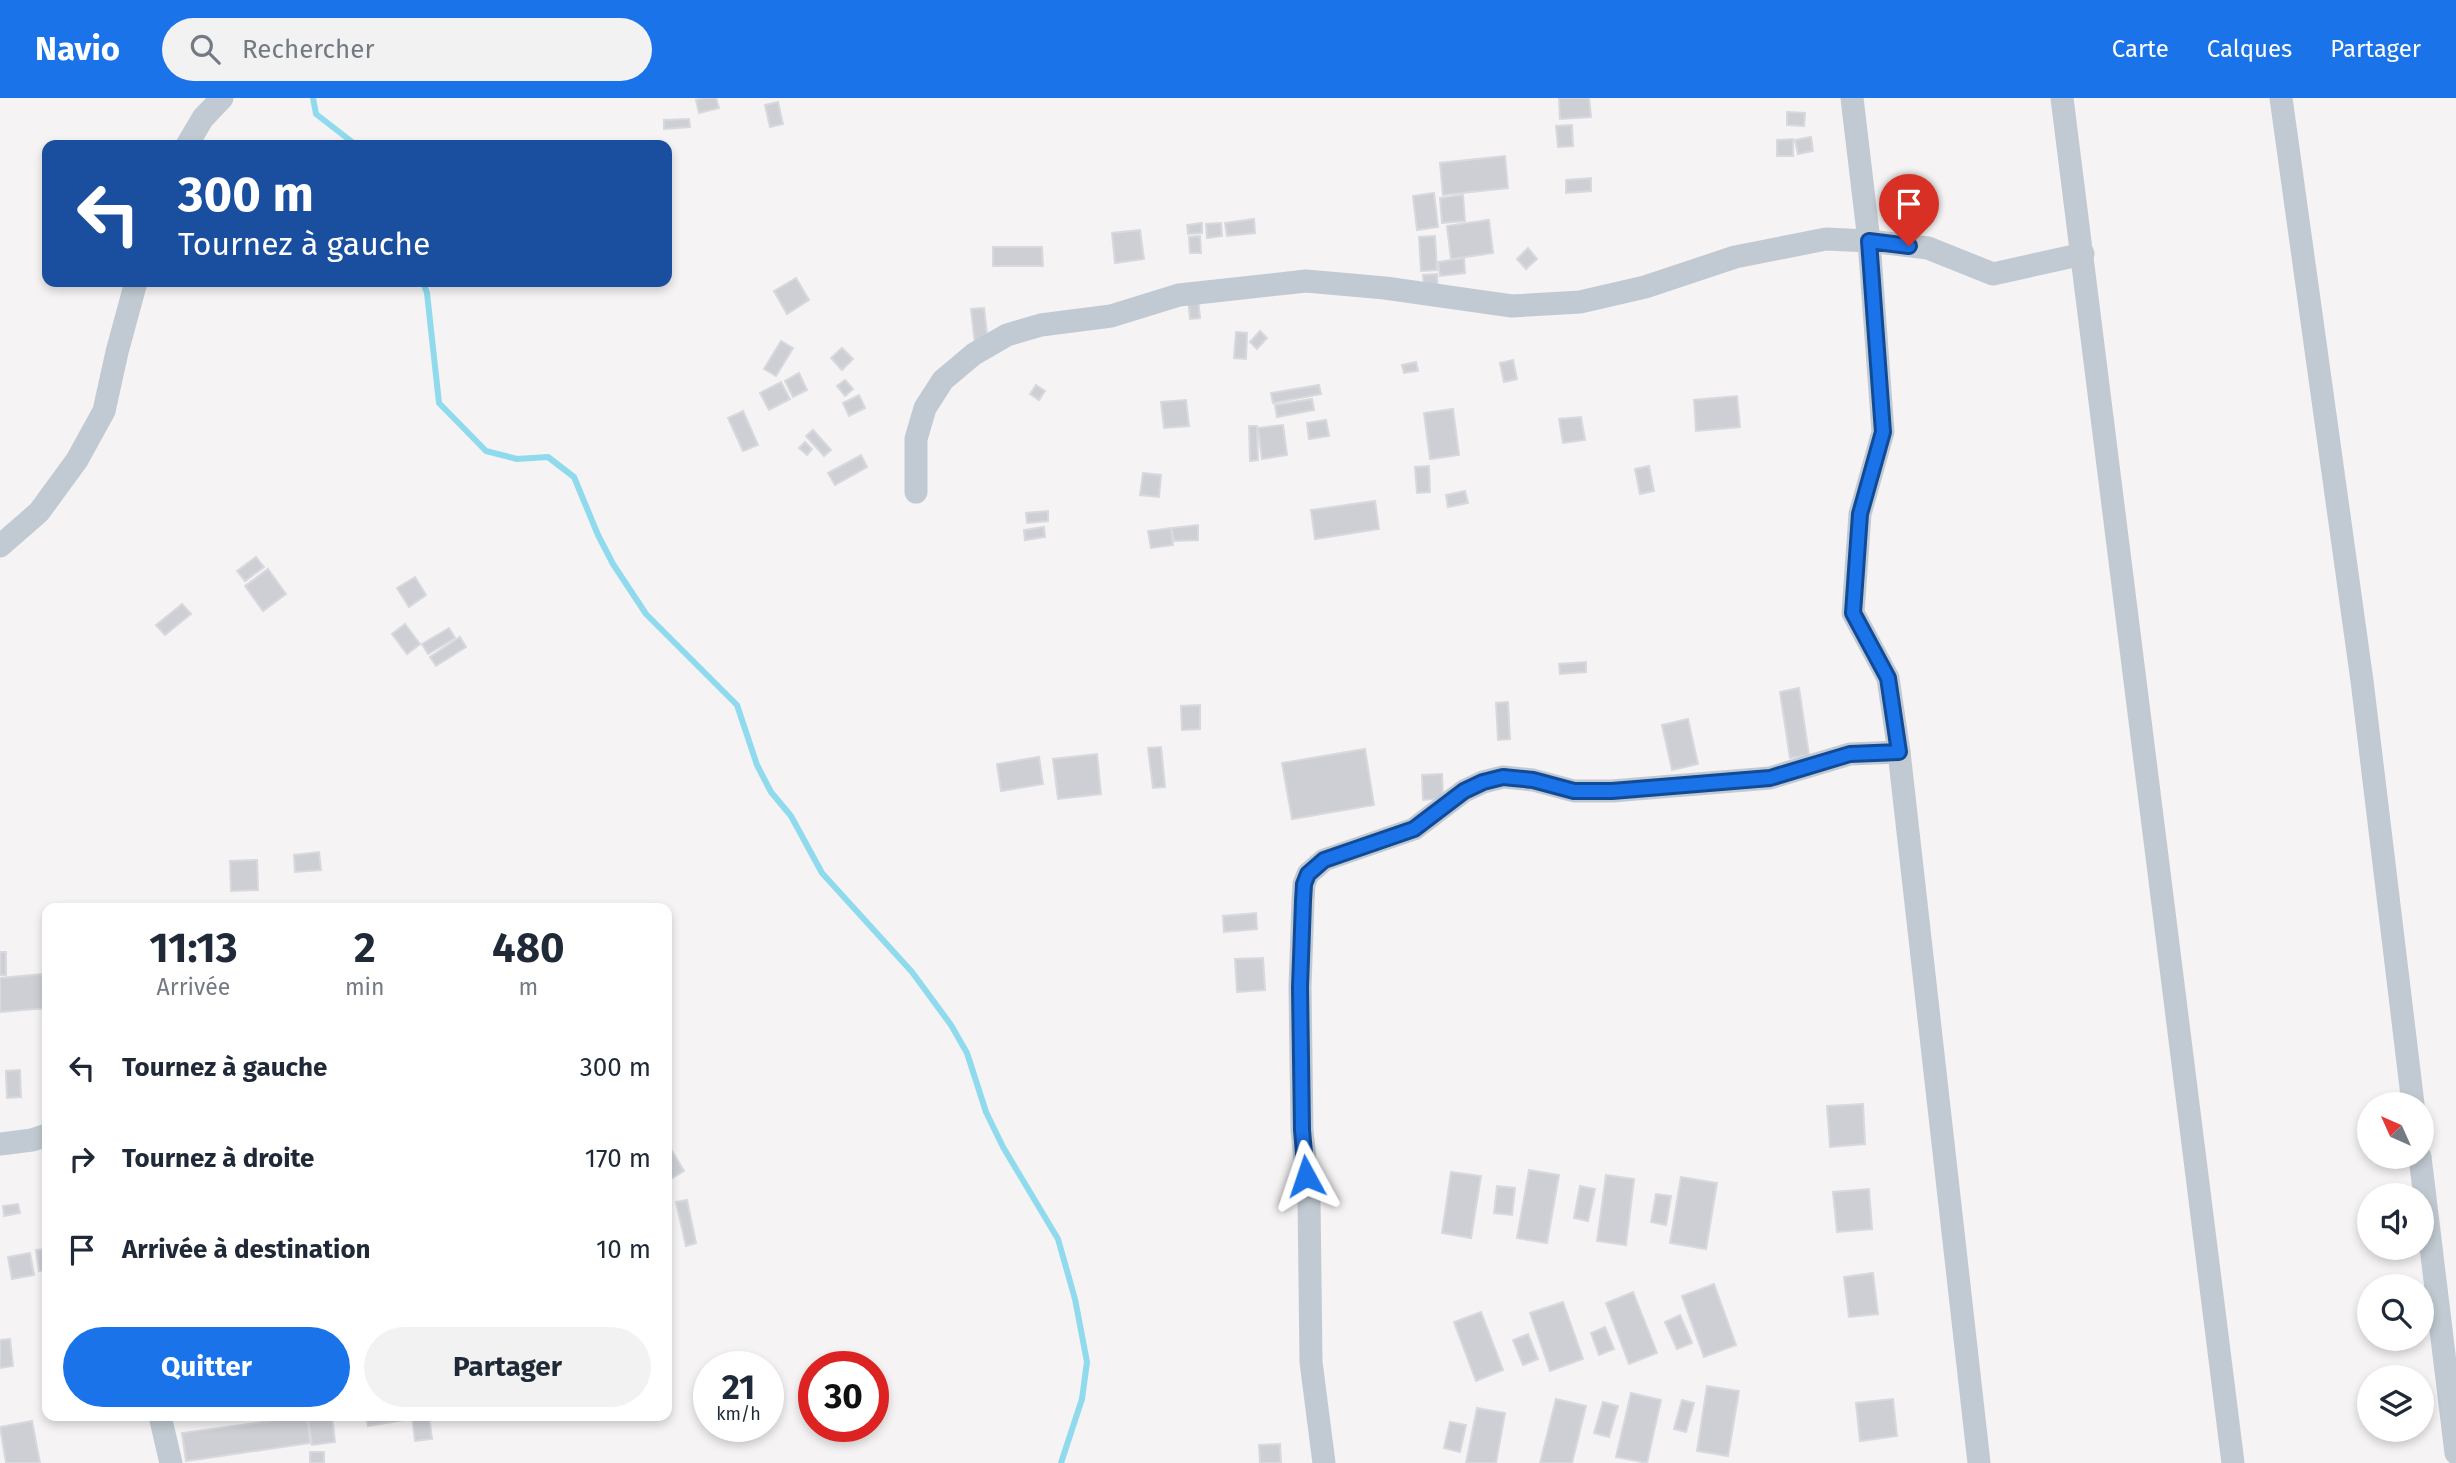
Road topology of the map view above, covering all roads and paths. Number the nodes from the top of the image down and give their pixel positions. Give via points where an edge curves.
1 (222, 98) edge
2 (1852, 98) edge
3 (2062, 98) edge
4 (2281, 98) edge
5 (190, 140) edge
6 (1869, 241) junction
7 (2083, 254) junction
8 (135, 287) edge
9 (916, 492) dead end
10 (0, 546) edge
11 (1899, 752) junction
12 (2412, 1092) edge
13 (42, 1137) edge
14 (0, 1144) edge
15 (2421, 1169) edge
16 (161, 1421) edge
17 (2456, 1453) edge
18 (171, 1463) edge
19 (1324, 1463) edge
20 (1979, 1463) edge
21 (2233, 1463) edge

1 - 5 street
2 - 6 street
3 - 7 street
4 - 12 street via 2362,681
6 - 7 street via 1928,248 1993,274
6 - 9 street via 1826,239 1794,244 1580,302 1512,306 1306,281 1179,295 1111,316 1041,325 1007,335 943,380 925,408 916,439
6 - 11 street via 1883,432 1860,514 1853,613 1888,678
7 - 21 street
8 - 10 street via 104,411 77,460 39,512
11 - 19 street via 1850,754 1770,778 1612,791 1574,791 1503,777 1464,791 1414,829 1324,860 1308,874 1300,987 1302,1130 1310,1225 1311,1362
11 - 20 street
13 - 14 street
15 - 17 street
16 - 18 street

